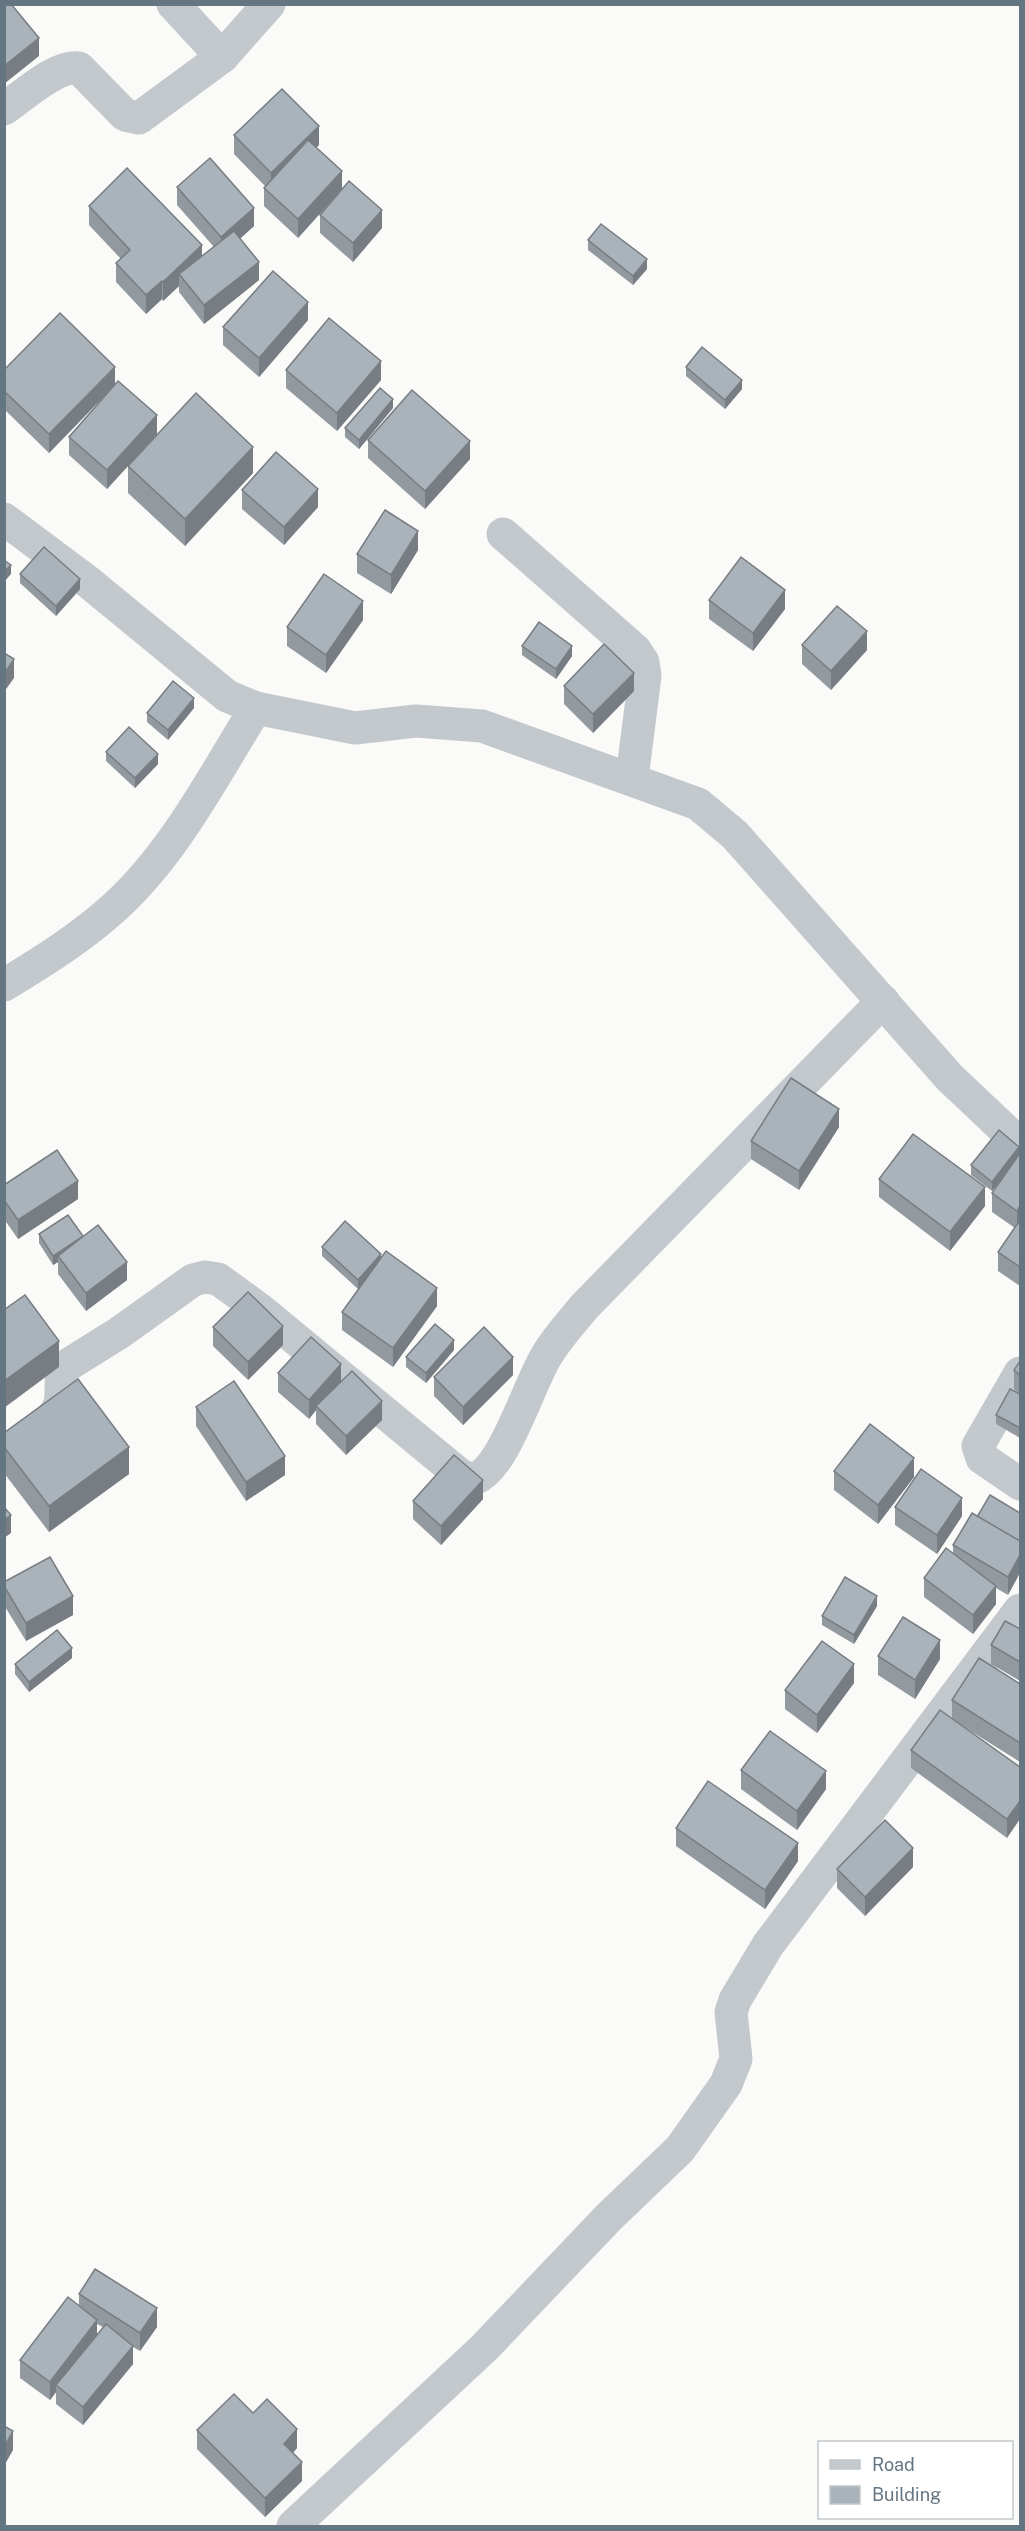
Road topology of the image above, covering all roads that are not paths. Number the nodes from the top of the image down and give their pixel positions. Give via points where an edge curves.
1 (174, 4) edge
2 (269, 4) edge
3 (222, 57) junction
4 (4, 109) edge
5 (4, 519) edge
6 (503, 534) dead end
7 (256, 708) junction
8 (632, 778) junction
9 (4, 985) edge
10 (883, 1001) junction
11 (1020, 1144) edge
12 (1020, 1373) edge
13 (4, 1454) edge
14 (1020, 1484) edge
15 (1020, 1610) edge
16 (293, 2526) edge

1 - 3 street
2 - 3 street
3 - 4 street via 139,118 125,115 79,68 71,67 60,70
5 - 7 street via 87,581 227,696
6 - 8 street via 635,650 643,662 645,676
7 - 8 street via 356,728 416,721 482,726
7 - 9 street via 160,857 118,904 72,943
8 - 10 street via 698,804 735,835
10 - 11 street via 950,1078
10 - 13 street via 584,1307 546,1356 508,1439 485,1473 475,1478 459,1474 258,1308 218,1280 205,1277 193,1280 66,1366 61,1374 59,1405 53,1416
12 - 14 street via 978,1446 982,1458
15 - 16 street via 768,1946 731,2012 736,2059 726,2084 680,2149 483,2348

